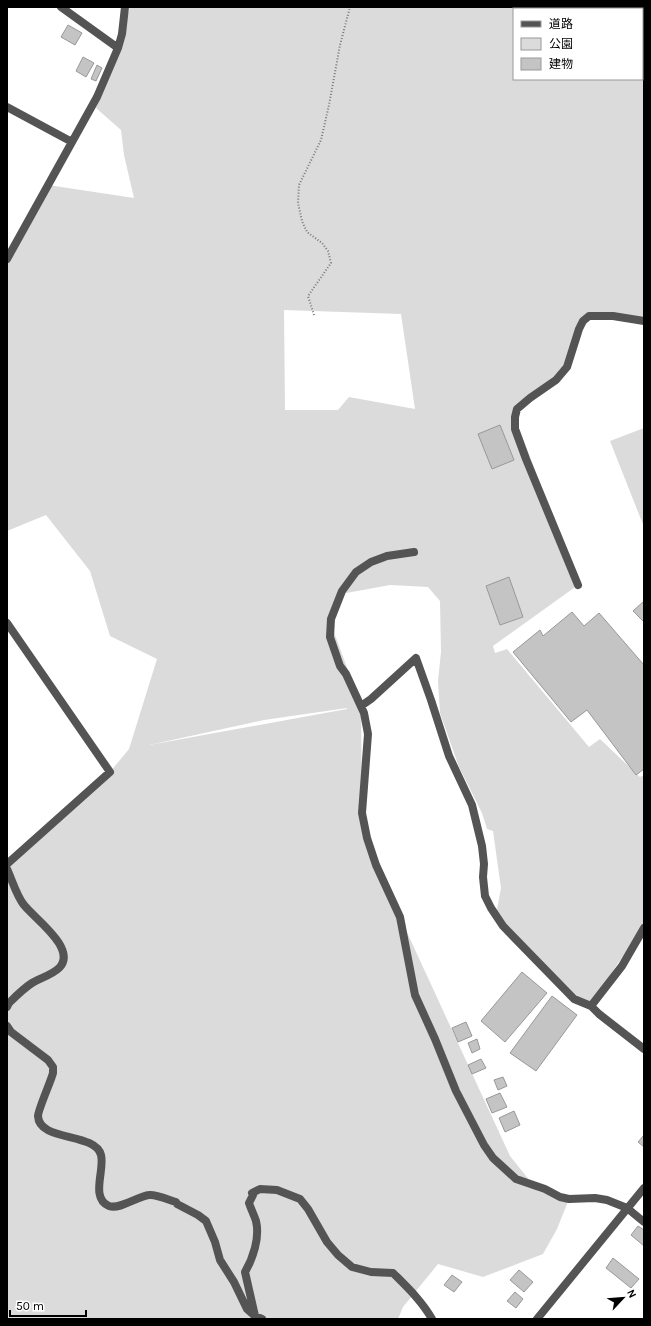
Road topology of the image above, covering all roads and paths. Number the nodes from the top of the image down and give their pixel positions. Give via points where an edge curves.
1 (61, 7) edge
2 (125, 7) edge
3 (350, 7) edge
4 (118, 48) junction
5 (7, 107) edge
6 (72, 142) junction
7 (7, 259) edge
8 (314, 315) dead end
9 (644, 321) edge
10 (414, 552) dead end
11 (578, 585) dead end
12 (7, 623) edge
13 (361, 706) junction
14 (7, 864) edge
15 (7, 869) edge
16 (644, 928) edge
17 (591, 1006) junction
18 (7, 1007) edge
19 (7, 1026) edge
20 (644, 1049) edge
21 (644, 1188) edge
22 (627, 1208) junction
23 (644, 1222) edge
24 (258, 1317) edge
25 (432, 1319) edge
26 (537, 1319) edge

1 - 4 street
2 - 4 street
3 - 8 path via 321,140 299,185 298,203 302,221 307,232 328,251 331,263 308,296
4 - 6 street via 97,97
5 - 6 street
6 - 7 street
9 - 11 street via 613,316 589,316 579,329 567,367 556,380 518,409 515,417 515,429 526,459
10 - 13 street via 388,556 371,562 356,572 342,591 331,619 330,637 335,654
12 - 14 street via 110,772
13 - 17 street via 416,658 449,756 472,805 482,846 485,896 491,908 503,926 574,999
13 - 22 street via 368,734 362,813 367,838 376,865 400,917 415,995 456,1091 484,1145 493,1158 516,1178 545,1188 560,1197 595,1198
15 - 18 street via 23,904 61,945 64,954 63,962 58,969 32,983
16 - 17 street via 622,966
17 - 20 street
19 - 24 street via 53,1067 54,1073 38,1115 40,1123 44,1128 89,1143 101,1154 99,1190 104,1203 110,1207 117,1207 150,1195 176,1202 198,1215 206,1221 220,1260 247,1309
21 - 22 street
22 - 23 street
22 - 26 street
24 - 25 street via 245,1272 251,1261 257,1237 256,1222 249,1203 252,1193 260,1189 277,1190 300,1199 338,1255 352,1267 371,1272 393,1273 409,1288

